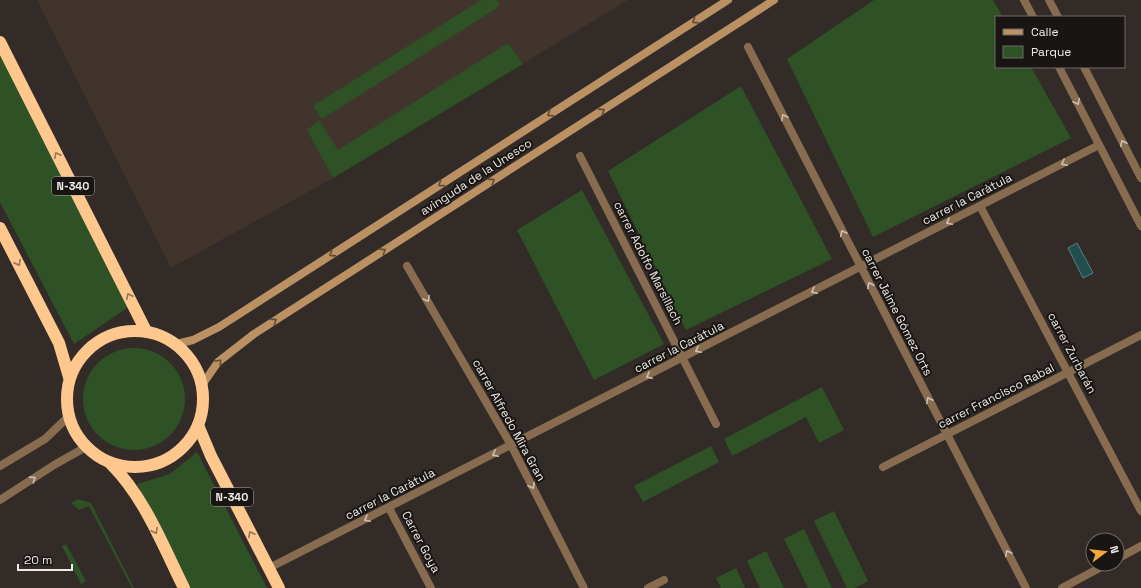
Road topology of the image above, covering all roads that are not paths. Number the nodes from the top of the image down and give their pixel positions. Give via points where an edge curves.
1 (728, 0) edge
2 (774, 0) edge
3 (1024, 0) edge
4 (1049, 0) edge
5 (1032, 16) edge
6 (1057, 16) edge
7 (0, 42) edge
8 (748, 47) dead end
9 (1059, 68) edge
10 (1085, 68) edge
11 (1099, 145) junction
12 (580, 156) dead end
13 (1141, 178) edge
14 (980, 206) junction
15 (1141, 226) edge
16 (0, 228) edge
17 (408, 266) dead end
18 (861, 267) junction
19 (146, 331) junction
20 (1141, 335) edge
21 (176, 344) junction
22 (683, 358) junction
23 (1069, 372) junction
24 (69, 377) junction
25 (202, 385) junction
26 (68, 417) junction
27 (716, 424) dead end
28 (198, 425) junction
29 (947, 434) junction
30 (512, 446) junction
31 (86, 447) junction
32 (111, 463) junction
33 (0, 466) edge
34 (883, 467) dead end
35 (0, 500) edge
36 (389, 508) junction
37 (1141, 511) edge
38 (1141, 546) edge
39 (1125, 555) edge
40 (269, 568) junction
41 (1092, 572) edge
42 (664, 580) dead end
43 (184, 588) edge
44 (279, 588) edge
45 (431, 588) edge
46 (584, 588) edge
47 (648, 588) edge
48 (1026, 588) edge
49 (1062, 588) edge

1 -> 21 main road, avinguda de la Unesco via 215,329 193,340
25 -> 2 main road, avinguda de la Unesco via 218,362 254,334
3 - 5 street
4 - 6 street
19 -> 7 highway, N-340
18 -> 8 street, carrer Jaime Gómez Orts
9 -> 11 street
13 -> 10 street
11 -> 14 street, carrer la Caràtula
11 - 15 street
12 - 22 street, carrer Adolfo Marsillach
14 -> 18 street, carrer la Caràtula
14 - 23 street, carrer Zurbarán
16 -> 24 highway via 59,343
17 -> 30 street, carrer Alfredo Mira Gran
18 -> 22 street, carrer la Caràtula
29 -> 18 street, carrer Jaime Gómez Orts
19 - 21 highway
19 - 24 highway via 126,331 107,336 91,346 78,360
20 - 23 street, carrer Francisco Rabal
21 - 25 highway via 188,356
22 - 27 street, carrer Adolfo Marsillach
22 -> 30 street, carrer la Caràtula
23 - 29 street, carrer Francisco Rabal
23 - 37 street, carrer Zurbarán
24 - 26 highway via 66,404
25 - 28 highway
26 - 31 highway via 75,433
26 - 33 street via 44,439
28 - 32 highway via 182,449 170,458 141,467
40 -> 28 highway, N-340 via 211,456
29 - 34 street, carrer Francisco Rabal
48 -> 29 street, carrer Jaime Gómez Orts
30 -> 36 street, carrer la Caràtula
30 -> 46 street, carrer Alfredo Mira Gran
31 - 32 highway via 97,457
35 -> 31 street
32 -> 43 highway via 127,479 138,496
36 -> 40 street, carrer la Caràtula
36 - 45 street, Carrer Goya
38 - 39 street
40 - 44 highway, N-340
41 - 49 street
42 - 47 street

